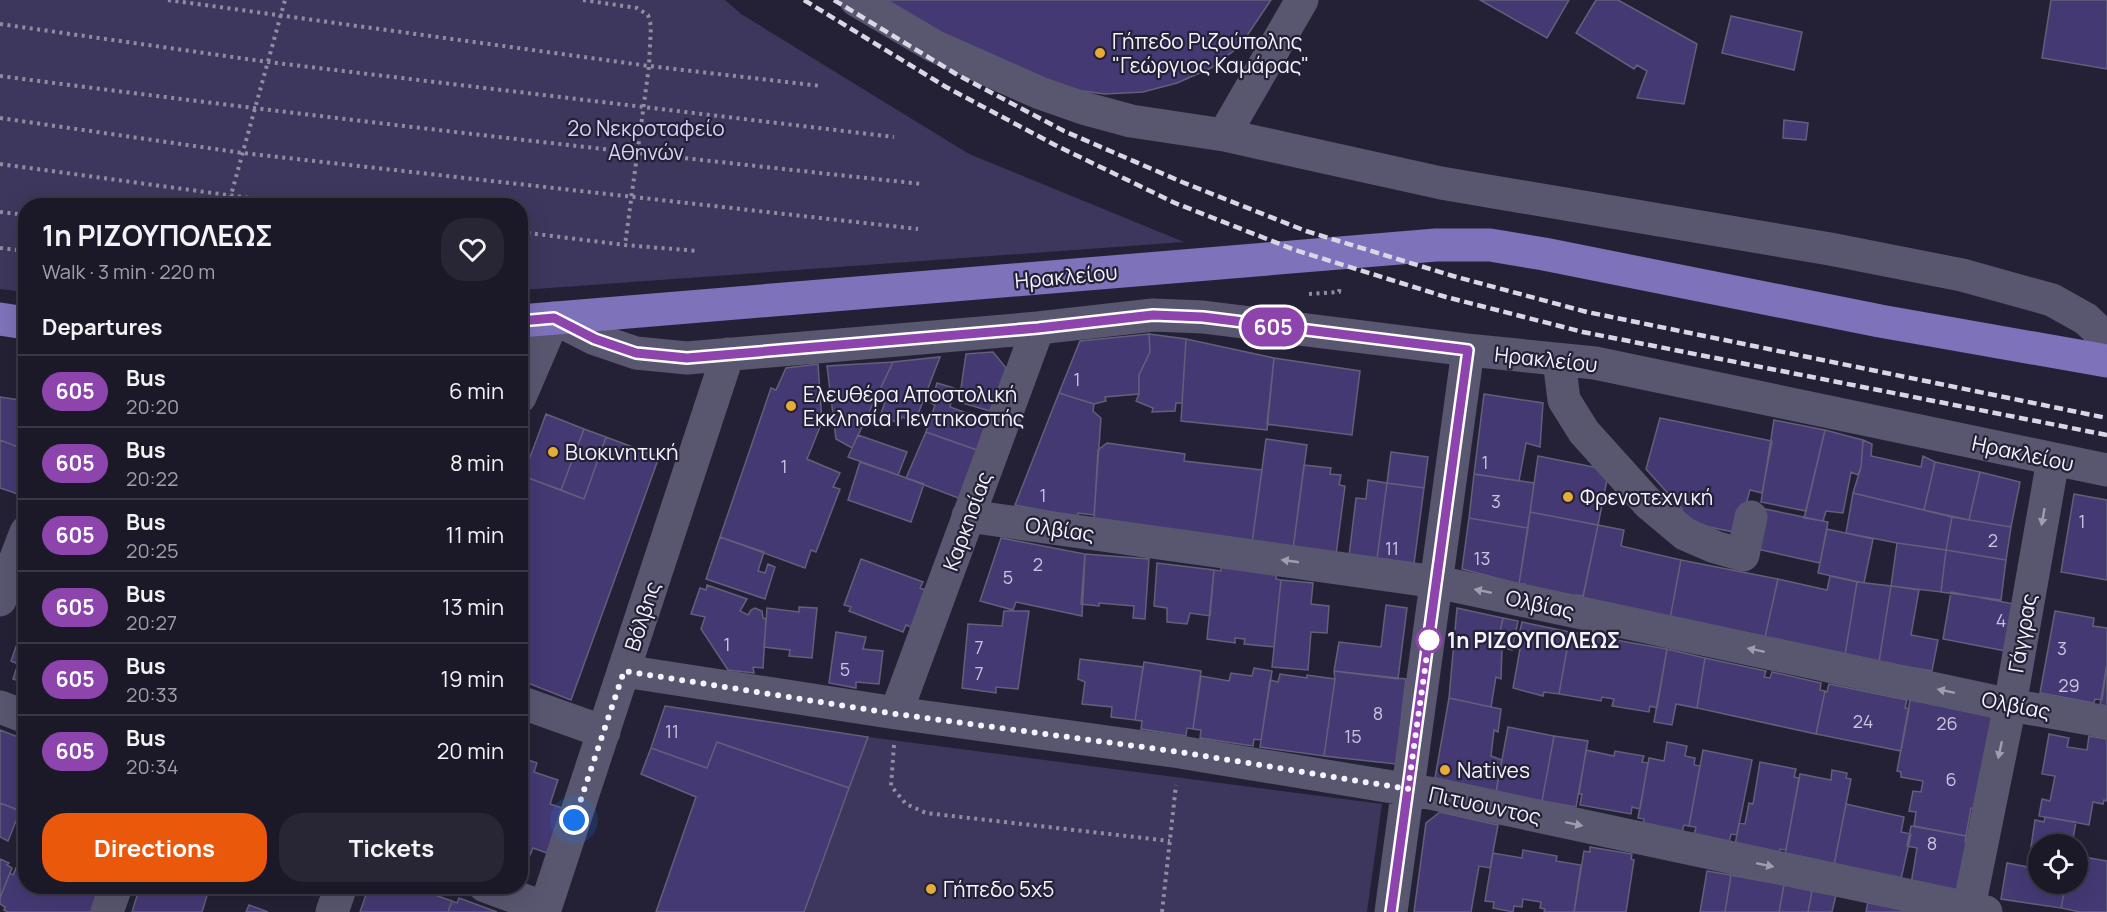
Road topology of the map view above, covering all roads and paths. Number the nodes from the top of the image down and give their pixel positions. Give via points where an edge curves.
1 (168, 0) edge
2 (285, 0) edge
3 (583, 0) edge
4 (856, 0) edge
5 (1302, 0) edge
6 (281, 16) junction
7 (0, 24) edge
8 (268, 62) junction
9 (649, 66) junction
10 (0, 76) edge
11 (821, 86) dead end
12 (643, 108) junction
13 (255, 109) junction
14 (0, 118) edge
15 (1224, 135) junction
16 (894, 137) dead end
17 (243, 153) junction
18 (637, 154) junction
19 (0, 164) edge
20 (922, 184) dead end
21 (231, 196) junction
22 (631, 197) junction
23 (246, 198) edge
24 (0, 212) edge
25 (18, 214) edge
26 (918, 229) dead end
27 (528, 233) edge
28 (625, 245) junction
29 (0, 248) edge
30 (18, 250) edge
31 (698, 251) dead end
32 (554, 318) junction
33 (0, 319) edge
34 (528, 320) edge
35 (18, 322) edge
36 (1038, 328) junction
37 (2107, 339) edge
38 (1468, 350) junction
39 (728, 354) junction
40 (1559, 360) junction
41 (2107, 362) edge
42 (528, 378) edge
43 (2053, 460) junction
44 (2107, 470) edge
45 (969, 516) junction
46 (1751, 517) dead end
47 (18, 553) edge
48 (1437, 582) junction
49 (0, 600) edge
50 (624, 671) junction
51 (528, 705) edge
52 (2010, 705) junction
53 (0, 707) edge
54 (18, 714) edge
55 (896, 714) junction
56 (2107, 722) edge
57 (604, 732) junction
58 (1180, 752) junction
59 (1408, 789) junction
60 (1170, 841) junction
61 (113, 894) edge
62 (338, 894) edge
63 (505, 894) edge
64 (544, 910) edge
65 (1974, 911) edge
66 (107, 912) edge
67 (332, 912) edge
68 (1162, 912) edge
69 (1391, 912) edge

1 - 6 path
2 - 6 path
3 - 9 path via 638,8 648,15
4 - 15 street via 934,46 1040,93 1131,121
5 - 15 street
6 - 8 path
6 - 9 path
7 - 8 path
8 - 12 path
8 - 13 path
9 - 11 path
9 - 12 path
10 - 13 path
12 - 16 path
12 - 18 path
13 - 17 path
13 - 18 path
14 - 17 path
15 - 37 street via 1441,183 1962,275 2052,300 2086,319
17 - 21 path
17 - 22 path
18 - 20 path
18 - 22 path
19 - 21 path
21 - 23 path
22 - 26 path
22 - 28 path
24 - 25 path
27 - 28 path
28 - 31 path
29 - 30 path
32 - 34 main road, Ηρακλείου
32 - 39 street, Ηρακλείου via 595,339 636,353 687,358
32 - 41 main road, Ηρακλείου via 1436,245 1490,245
32 - 42 street
33 - 35 main road
36 - 38 street, Ηρακλείου via 1153,315 1203,317
36 - 39 street, Ηρακλείου
36 - 45 street, Καρκησίας
38 - 40 street, Ηρακλείου
38 - 48 street
39 - 50 street, Βόλβης
40 - 43 street, Ηρακλείου via 1595,363
40 - 46 street via 1564,400 1584,432 1648,503 1685,534 1743,555
43 - 44 street, Ηρακλείου
43 -> 52 street, Γάγγρας
48 -> 45 street, Ολβίας
45 - 55 street, Καρκησίας
47 - 49 street
52 -> 48 street, Ολβίας
48 - 59 street
50 - 55 street, Πιτυουντος
50 - 57 street, Βόλβης
51 - 57 street
52 - 56 street, Ολβίας
52 -> 65 street, Γάγγρας
53 - 54 street
55 - 58 street, Πιτυουντος
55 - 60 path via 891,786 906,804 926,813 960,818
57 - 64 street, Βόλβης
58 - 59 street, Πιτυουντος
58 - 60 path
59 -> 65 street, Πιτυουντος
59 - 69 street
60 - 68 path
61 - 66 street
62 - 67 street
63 - 64 street

